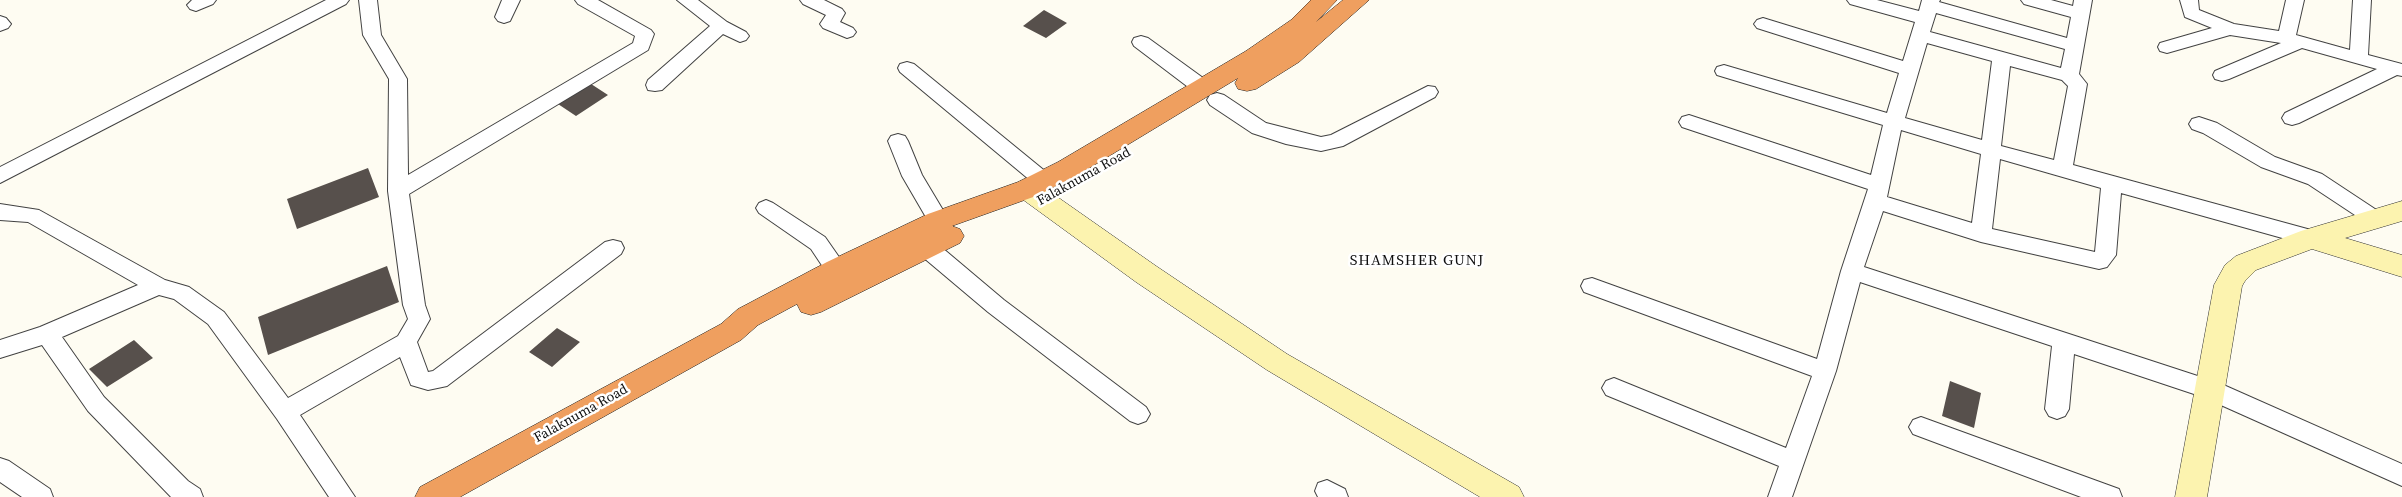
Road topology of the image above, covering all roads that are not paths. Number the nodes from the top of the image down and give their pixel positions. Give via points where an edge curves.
1 (340, 0) edge
2 (368, 0) edge
3 (511, 0) edge
4 (584, 0) edge
5 (686, 0) edge
6 (809, 0) edge
7 (1325, 0) edge
8 (1856, 0) edge
9 (2030, 0) edge
10 (2189, 0) edge
11 (2295, 0) edge
12 (2362, 0) edge
13 (1349, 2) edge
14 (2082, 7) edge
15 (1926, 15) edge
16 (504, 17) dead end
17 (1763, 24) dead end
18 (721, 26) junction
19 (2230, 29) junction
20 (847, 32) dead end
21 (740, 36) dead end
22 (2293, 40) junction
23 (1141, 42) dead end
24 (2074, 46) junction
25 (2167, 47) dead end
26 (2002, 57) junction
27 (2359, 58) junction
28 (907, 68) dead end
29 (2399, 69) edge
30 (1910, 70) junction
31 (1724, 72) dead end
32 (2222, 75) dead end
33 (2069, 76) junction
34 (655, 85) dead end
35 (1428, 92) dead end
36 (1210, 94) junction
37 (2292, 118) dead end
38 (1689, 122) dead end
39 (1894, 122) junction
40 (2200, 124) dead end
41 (898, 141) dead end
42 (1991, 150) junction
43 (2062, 169) junction
44 (0, 176) edge
45 (2112, 184) junction
46 (1038, 190) junction
47 (398, 191) junction
48 (1878, 193) junction
49 (766, 208) dead end
50 (2402, 211) edge
51 (0, 212) edge
52 (2374, 218) junction
53 (1981, 234) junction
54 (937, 235) junction
55 (2311, 238) junction
56 (613, 248) dead end
57 (2402, 266) edge
58 (836, 270) junction
59 (1852, 271) junction
60 (158, 286) junction
61 (1592, 286) dead end
62 (732, 332) junction
63 (47, 334) junction
64 (2064, 340) junction
65 (406, 342) junction
66 (0, 349) edge
67 (1825, 371) junction
68 (1614, 388) dead end
69 (2211, 390) junction
70 (2057, 409) dead end
71 (285, 412) junction
72 (1138, 414) dead end
73 (1921, 427) dead end
74 (1792, 461) junction
75 (0, 468) edge
76 (2402, 475) edge
77 (41, 497) edge
78 (191, 497) edge
79 (343, 497) edge
80 (431, 497) edge
81 (1508, 497) edge
82 (1780, 497) edge
83 (2110, 497) edge
84 (2191, 497) edge

1 - 44 street
2 - 47 street via 372,35 398,79
3 - 16 street
4 - 47 street via 645,34 641,46
5 - 18 street
6 - 20 street via 836,13 829,24
7 - 36 highway, Falaknuma Road
8 - 15 street
9 - 14 street
10 - 19 street via 2190,13
11 - 22 street
12 - 27 street
13 - 36 highway, Falaknuma Road via 1290,56
14 - 24 street
15 - 24 street
15 - 26 street
15 - 30 street
17 - 30 street
18 - 21 street
18 - 34 street
19 - 22 street
19 - 25 street
22 - 27 street
22 - 32 street
23 - 36 street
24 - 33 street
26 - 33 street
26 - 42 street
27 - 29 street
28 - 46 street
29 - 37 street
30 - 39 street
31 - 39 street
33 - 43 street via 2078,84
35 - 36 street via 1336,141 1321,144 1259,128
36 - 46 highway, Falaknuma Road via 1081,182
38 - 48 street
39 - 42 street
39 - 48 street
40 - 52 street via 2268,162 2315,179
41 - 54 street
42 - 43 street
42 - 53 street
43 - 45 street
45 - 53 street via 2105,255 2100,261
45 - 55 street
46 - 54 highway, Falaknuma Road
46 - 81 street via 1146,274 1277,362
47 - 65 street via 414,305 419,319
48 - 53 street
48 - 59 street
49 - 58 street via 818,243
50 - 52 street
51 - 60 street via 32,215
52 - 55 street
54 - 58 highway, Falaknuma Road
54 - 62 highway, Falaknuma Road via 763,327
54 - 72 street via 996,306
55 - 57 street
55 - 69 street via 2246,263 2235,273 2228,285
56 - 65 street via 439,379 428,381 419,378
58 - 62 highway, Falaknuma Road via 748,317
59 - 64 street
59 - 67 street
60 - 63 street
60 - 71 street via 180,293 216,318
61 - 67 street
62 - 80 highway, Falaknuma Road
63 - 66 street
63 - 78 street via 96,404 179,489
64 - 69 street
64 - 70 street
65 - 71 street
67 - 74 street
68 - 74 street
69 - 76 street
69 - 84 street
71 - 79 street
73 - 83 street
74 - 82 street
75 - 77 street

